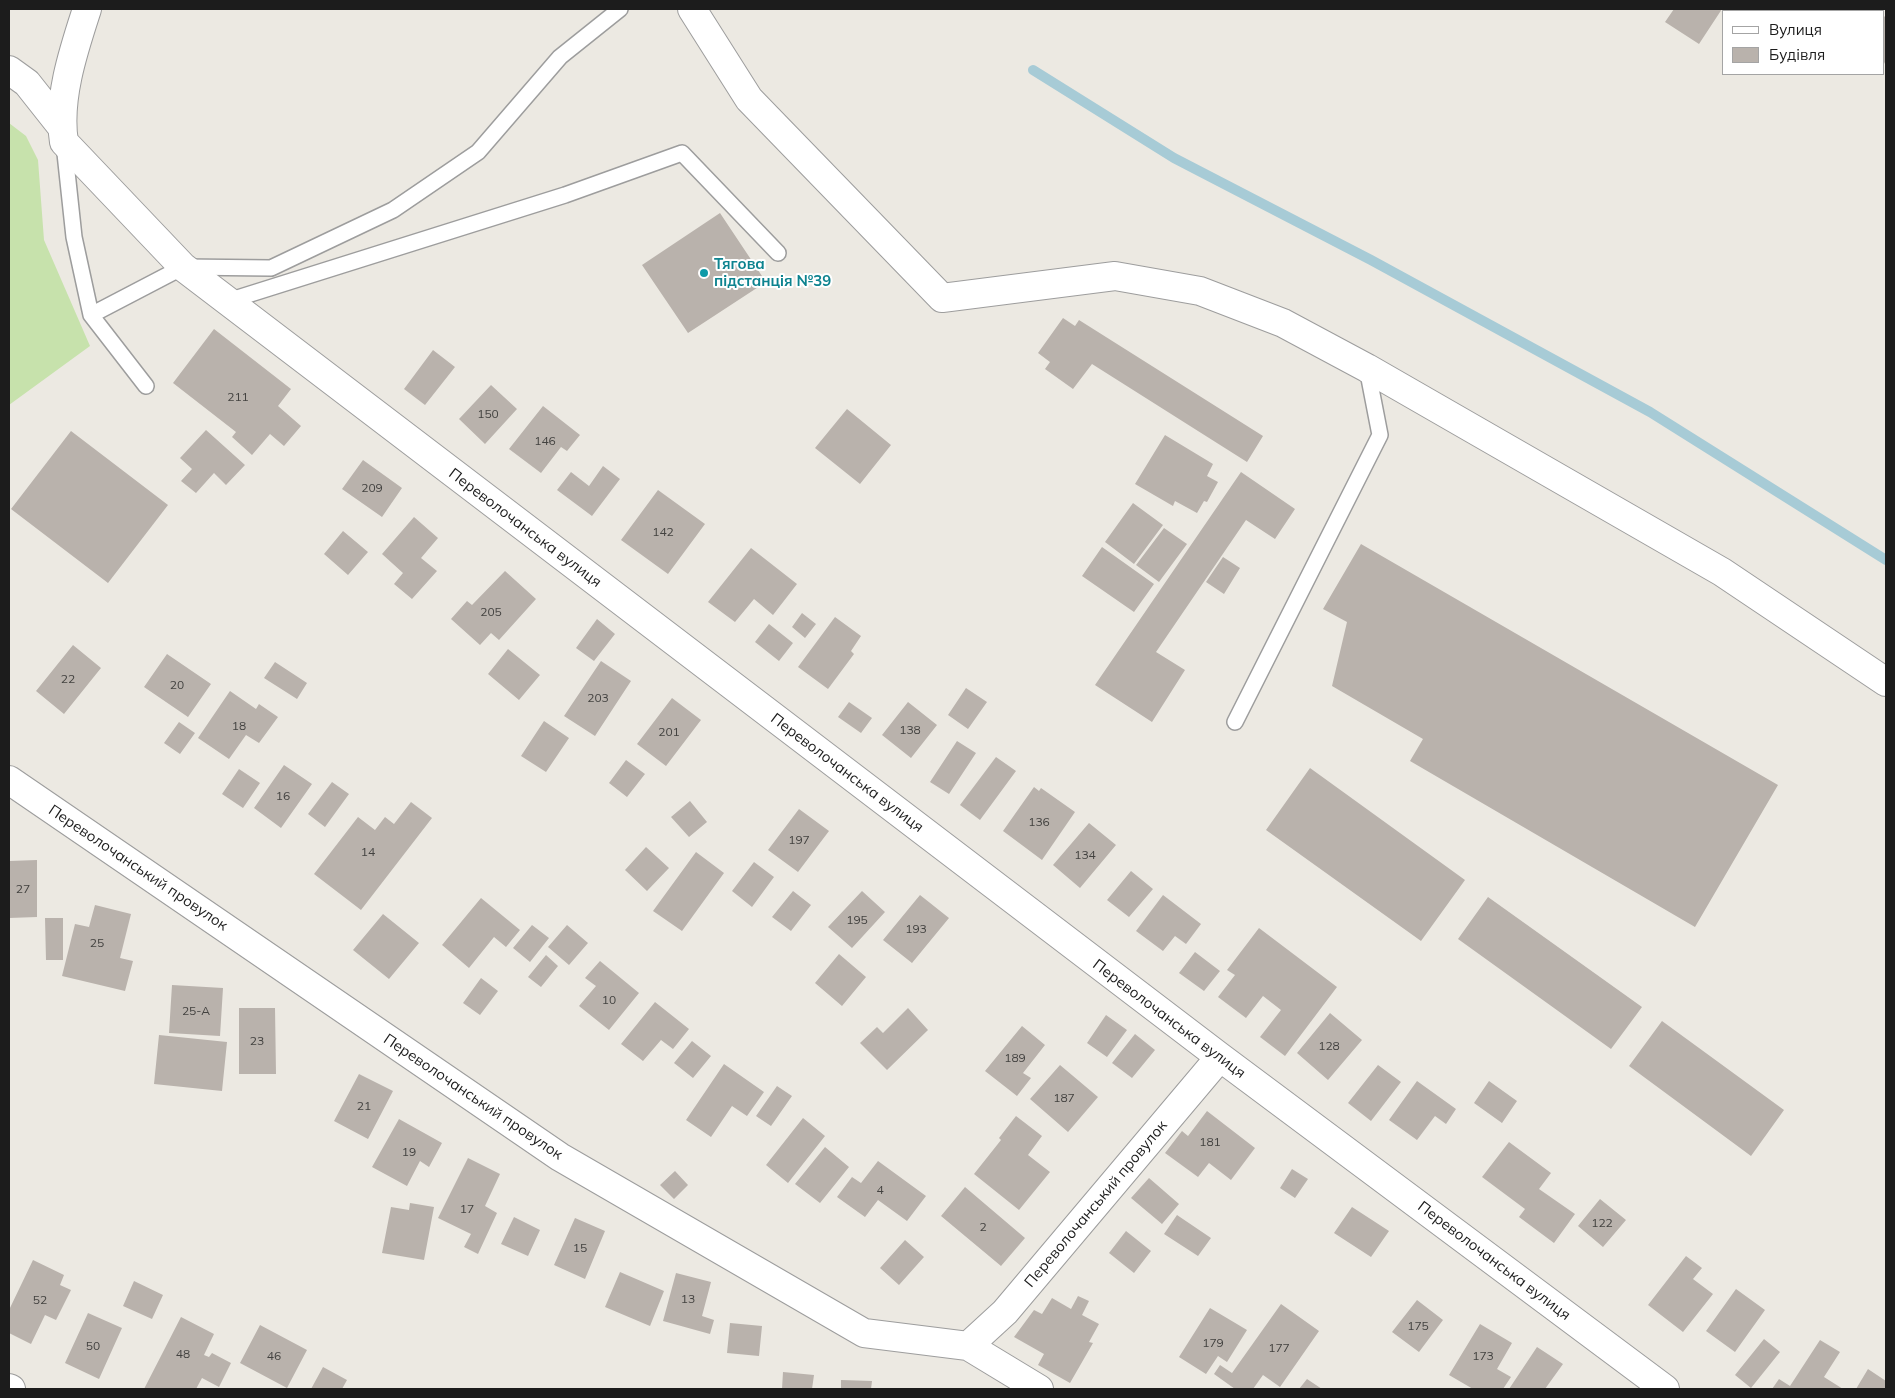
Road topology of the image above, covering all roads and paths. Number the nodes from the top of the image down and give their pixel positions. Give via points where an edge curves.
1 (87, 9) edge
2 (620, 9) edge
3 (692, 9) edge
4 (9, 70) edge
5 (62, 134) junction
6 (778, 253) dead end
7 (183, 267) junction
8 (228, 301) junction
9 (91, 315) junction
10 (1367, 368) junction
11 (146, 386) dead end
12 (1886, 682) edge
13 (1234, 722) dead end
14 (9, 780) edge
15 (1220, 1057) junction
16 (968, 1346) junction
17 (1039, 1389) edge
18 (1665, 1389) edge

1 - 5 street via 70,63
2 - 7 lane via 560,57 478,152 394,210 271,268
3 - 10 street via 749,99 942,298 1115,276 1200,291 1283,323
4 - 5 street, Переволочанська вулиця via 27,83
5 - 7 street, Переволочанська вулиця
5 - 9 lane via 74,238
6 - 8 lane via 682,153 565,194
7 - 8 street, Переволочанська вулиця
7 - 9 lane
8 - 15 street, Переволочанська вулиця
9 - 11 lane
10 - 12 street via 1722,572
10 - 13 lane via 1380,435
14 - 16 street, Переволочанський провулок via 560,1157 864,1333
15 - 16 street, Переволочанський провулок via 1005,1312
15 - 18 street, Переволочанська вулиця
16 - 17 street, Переволочанський провулок

